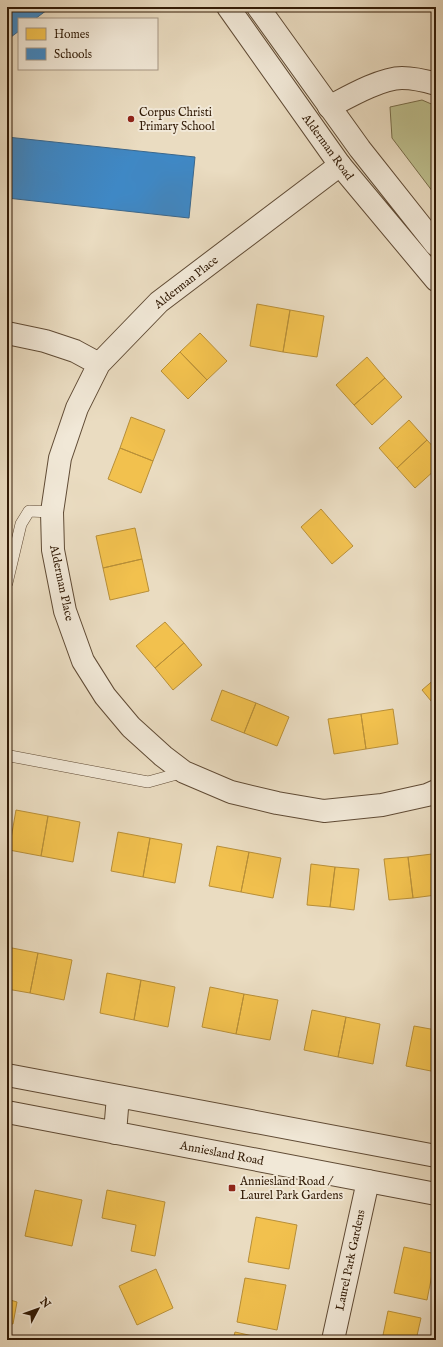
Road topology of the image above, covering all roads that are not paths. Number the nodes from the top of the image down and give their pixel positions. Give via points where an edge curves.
1 (228, 7) edge
2 (258, 7) edge
3 (436, 84) edge
4 (329, 107) junction
5 (340, 165) junction
6 (436, 245) edge
7 (436, 280) edge
8 (7, 333) edge
9 (99, 364) junction
10 (52, 512) junction
11 (7, 583) edge
12 (7, 754) edge
13 (184, 772) junction
14 (436, 791) edge
15 (7, 1075) edge
16 (118, 1096) junction
17 (7, 1112) edge
18 (115, 1133) junction
19 (436, 1156) edge
20 (368, 1181) junction
21 (436, 1194) edge
22 (333, 1340) edge

1 - 5 street, Alderman Road
2 - 4 street, Alderman Road
3 - 4 street, Alderman Road via 402,78 384,81
4 - 6 street, Alderman Road
5 - 7 street, Alderman Road
5 - 9 street, Alderman Place via 159,302
8 - 9 street via 75,351
9 - 10 street, Alderman Place via 77,408 60,458
10 - 11 lane via 29,510 21,524
10 - 13 street, Alderman Place via 53,550 65,610 83,662 105,696 131,727
12 - 13 lane via 148,782
13 - 14 street, Alderman Place via 231,792 324,812 382,805
15 - 16 street
16 - 18 street
16 - 19 street
17 - 18 street, Anniesland Road
18 - 20 street, Anniesland Road
20 - 21 street, Anniesland Road
20 - 22 street, Laurel Park Gardens

